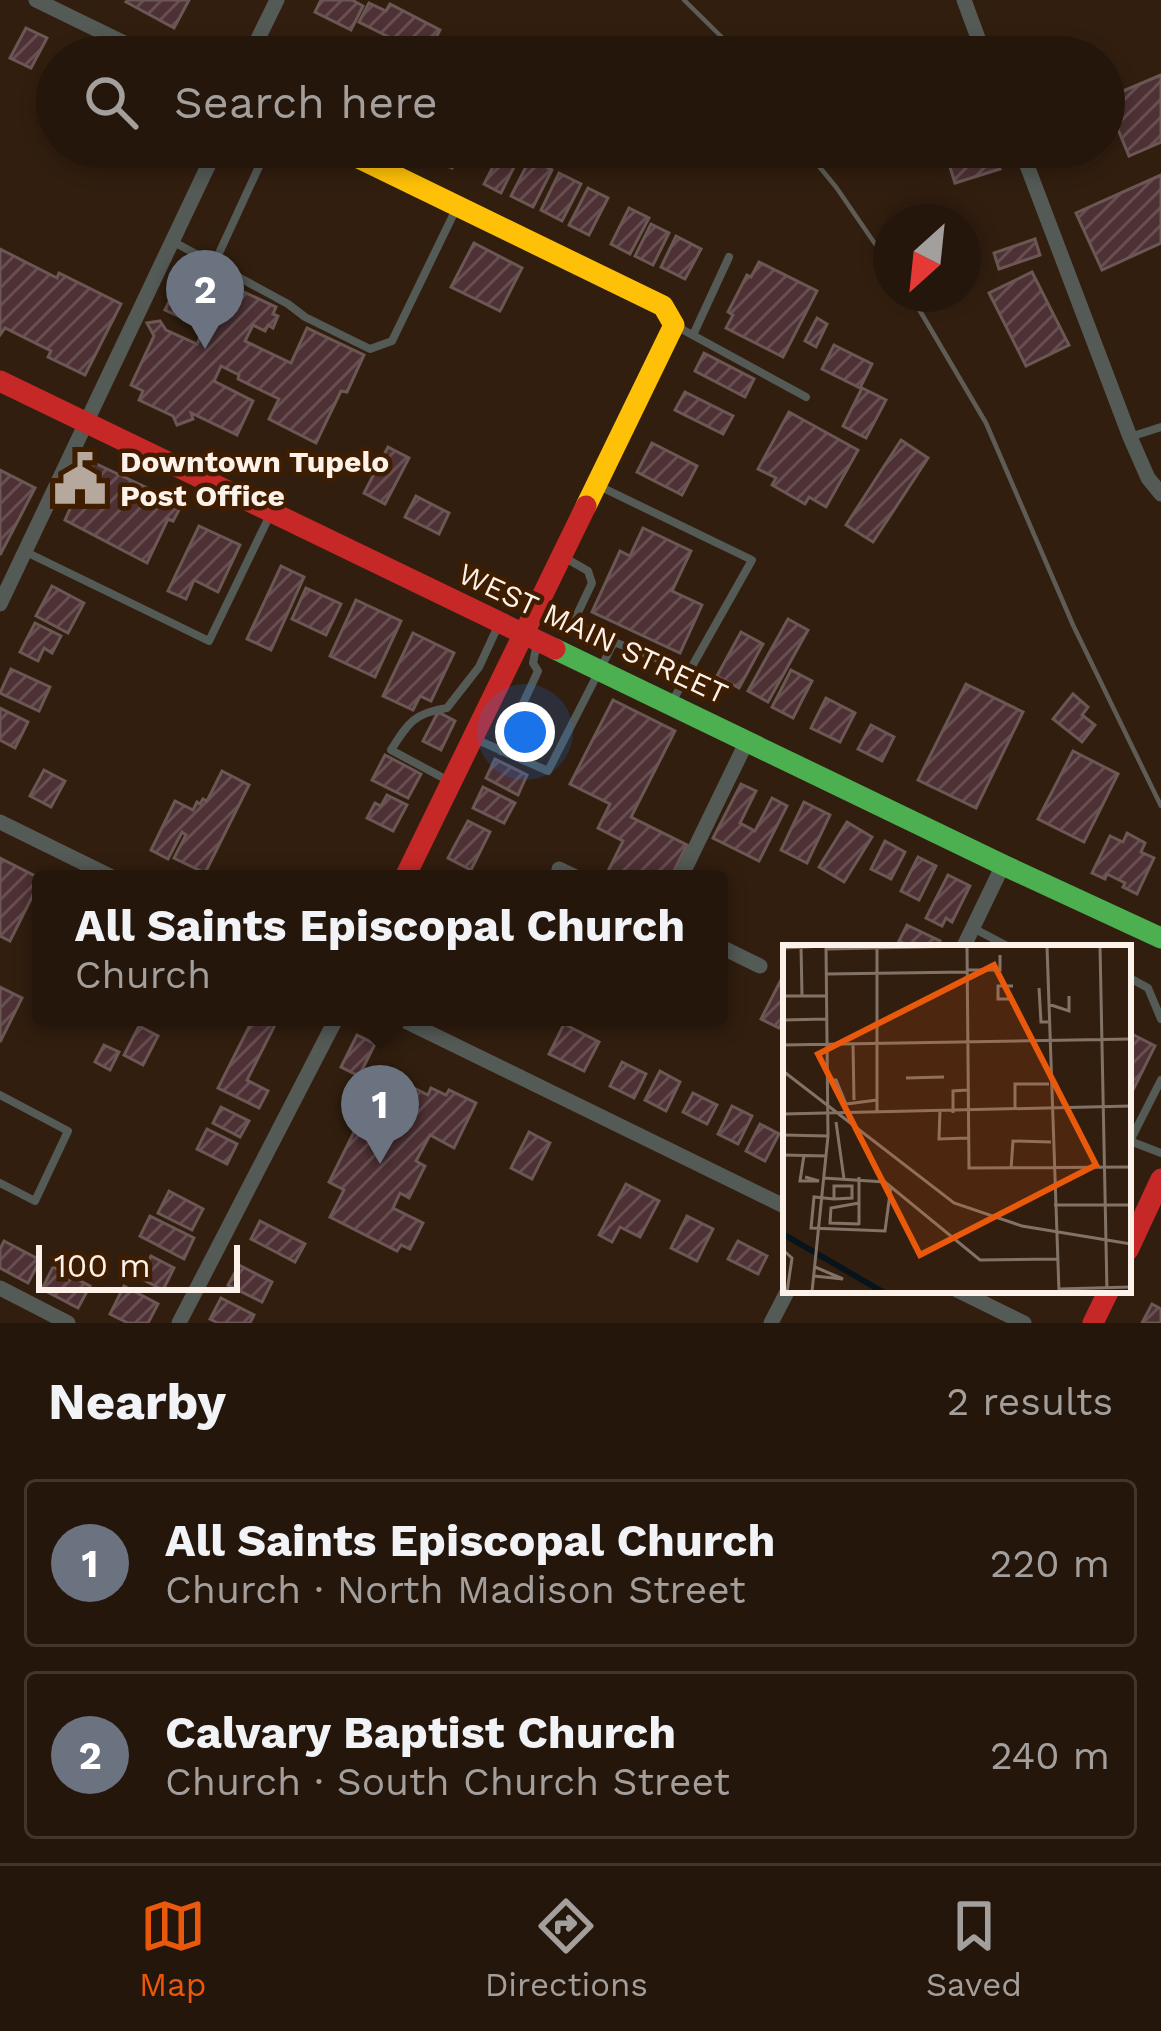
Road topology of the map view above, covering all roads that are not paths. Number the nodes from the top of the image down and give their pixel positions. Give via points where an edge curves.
1 (36, 0) edge
2 (277, 0) edge
3 (964, 0) edge
4 (110, 36) edge
5 (259, 36) edge
6 (978, 36) edge
7 (207, 168) edge
8 (258, 168) edge
9 (379, 168) edge
10 (1028, 168) edge
11 (458, 206) junction
12 (172, 241) junction
13 (729, 257) dead end
14 (214, 264) junction
15 (677, 322) junction
16 (0, 381) edge
17 (806, 397) dead end
18 (86, 423) junction
19 (1161, 427) edge
20 (1130, 437) junction
21 (596, 484) junction
22 (1161, 494) edge
23 (271, 514) junction
24 (26, 552) junction
25 (561, 555) junction
26 (0, 604) edge
27 (499, 623) junction
28 (530, 638) junction
29 (614, 641) junction
30 (600, 670) junction
31 (689, 671) junction
32 (671, 704) junction
33 (472, 738) junction
34 (747, 741) junction
35 (501, 751) junction
36 (451, 782) junction
37 (0, 822) edge
38 (1003, 865) junction
39 (98, 870) edge
40 (408, 870) edge
41 (684, 870) edge
42 (973, 928) junction
43 (1153, 934) edge
44 (964, 945) edge
45 (1006, 945) edge
46 (728, 950) edge
47 (1161, 950) edge
48 (760, 966) dead end
49 (1131, 979) edge
50 (1161, 1019) edge
51 (332, 1026) edge
52 (415, 1026) edge
53 (1161, 1081) edge
54 (0, 1095) edge
55 (1131, 1136) edge
56 (1131, 1141) edge
57 (1161, 1153) edge
58 (1161, 1179) edge
59 (0, 1183) edge
60 (783, 1206) edge
61 (1131, 1244) edge
62 (0, 1288) edge
63 (786, 1293) edge
64 (963, 1293) edge
65 (1108, 1293) edge
66 (68, 1323) edge
67 (179, 1323) edge
68 (771, 1323) edge
69 (1024, 1323) edge
70 (1094, 1323) edge

1 - 4 street
2 - 5 street
3 - 6 street
7 - 12 street
8 - 14 lane
9 - 11 main road
10 - 20 street
11 - 14 lane via 392,341 370,349
11 - 15 main road
12 - 14 lane
12 - 18 street
13 - 15 lane
15 - 17 lane
15 - 21 main road
16 - 18 main road, WEST MAIN STREET
18 - 23 main road, WEST MAIN STREET
18 - 24 street
19 - 20 lane
20 - 22 street
21 - 25 main road
21 - 31 lane via 752,560
23 - 24 lane via 209,641
23 - 27 main road, WEST MAIN STREET
24 - 26 street
25 - 28 main road
25 - 29 lane via 588,571 592,583 573,623
27 - 28 main road, WEST MAIN STREET
27 - 36 lane via 447,708 409,722 391,750
28 - 30 main road, WEST MAIN STREET
28 - 33 main road
28 - 35 lane via 538,671
29 - 30 lane
29 - 31 lane
30 - 32 main road, WEST MAIN STREET
30 - 35 lane via 548,771
31 - 32 lane
32 - 34 main road, WEST MAIN STREET
33 - 35 lane
33 - 36 main road
34 - 38 main road, WEST MAIN STREET
34 - 41 street
36 - 40 main road
37 - 39 street
38 - 42 street
38 - 43 main road, WEST MAIN STREET
42 - 44 street
42 - 45 lane
43 - 47 main road
46 - 48 street
49 - 50 lane via 1148,988
51 - 67 street
52 - 60 street
53 - 55 lane
54 - 59 lane via 68,1131 35,1201
56 - 57 lane
58 - 61 main road
62 - 66 street
63 - 68 street
64 - 69 street
65 - 70 main road

